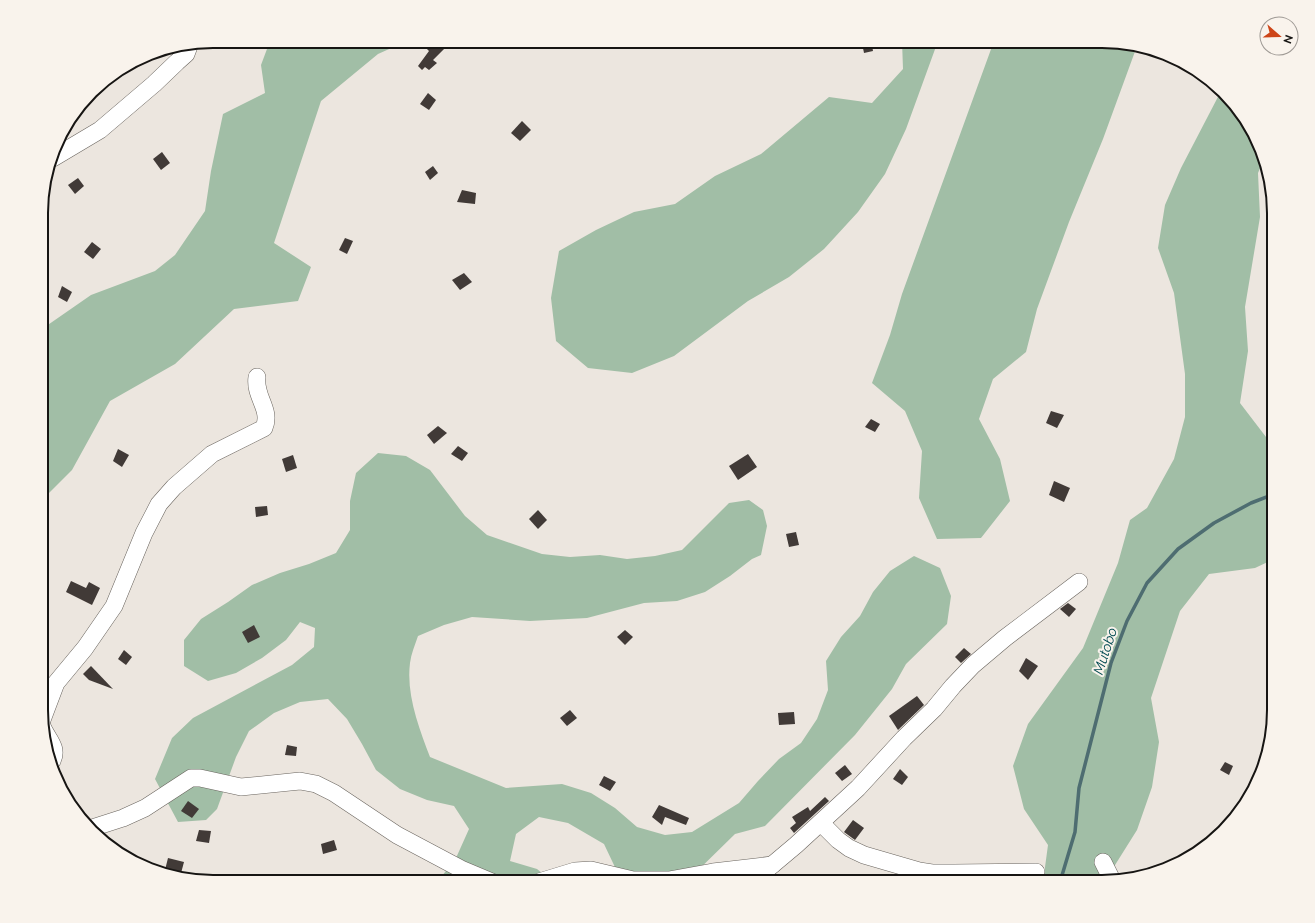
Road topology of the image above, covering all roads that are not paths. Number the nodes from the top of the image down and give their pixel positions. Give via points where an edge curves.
1 (188, 50) edge
2 (59, 154) edge
3 (257, 377) dead end
4 (1079, 582) dead end
5 (48, 704) edge
6 (51, 742) edge
7 (55, 754) edge
8 (821, 823) junction
9 (96, 827) edge
10 (1103, 862) dead end
11 (772, 865) junction
12 (1036, 872) dead end
13 (475, 875) edge
14 (562, 875) edge
15 (612, 875) edge
16 (696, 875) edge
17 (762, 875) edge
18 (1110, 875) edge

1 - 2 street via 154,84 100,130
3 - 5 street via 257,391 266,412 267,421 264,428 212,454 174,487 159,504 114,606 85,648 56,683
4 - 8 street via 974,665 858,788
6 - 7 street
8 - 11 street
8 - 12 street via 838,840 864,855 919,871
9 - 13 street via 144,808 192,778 241,787 300,781 316,784 334,793 397,835
10 - 18 street
11 - 16 street
11 - 17 street
14 - 15 street via 591,870

